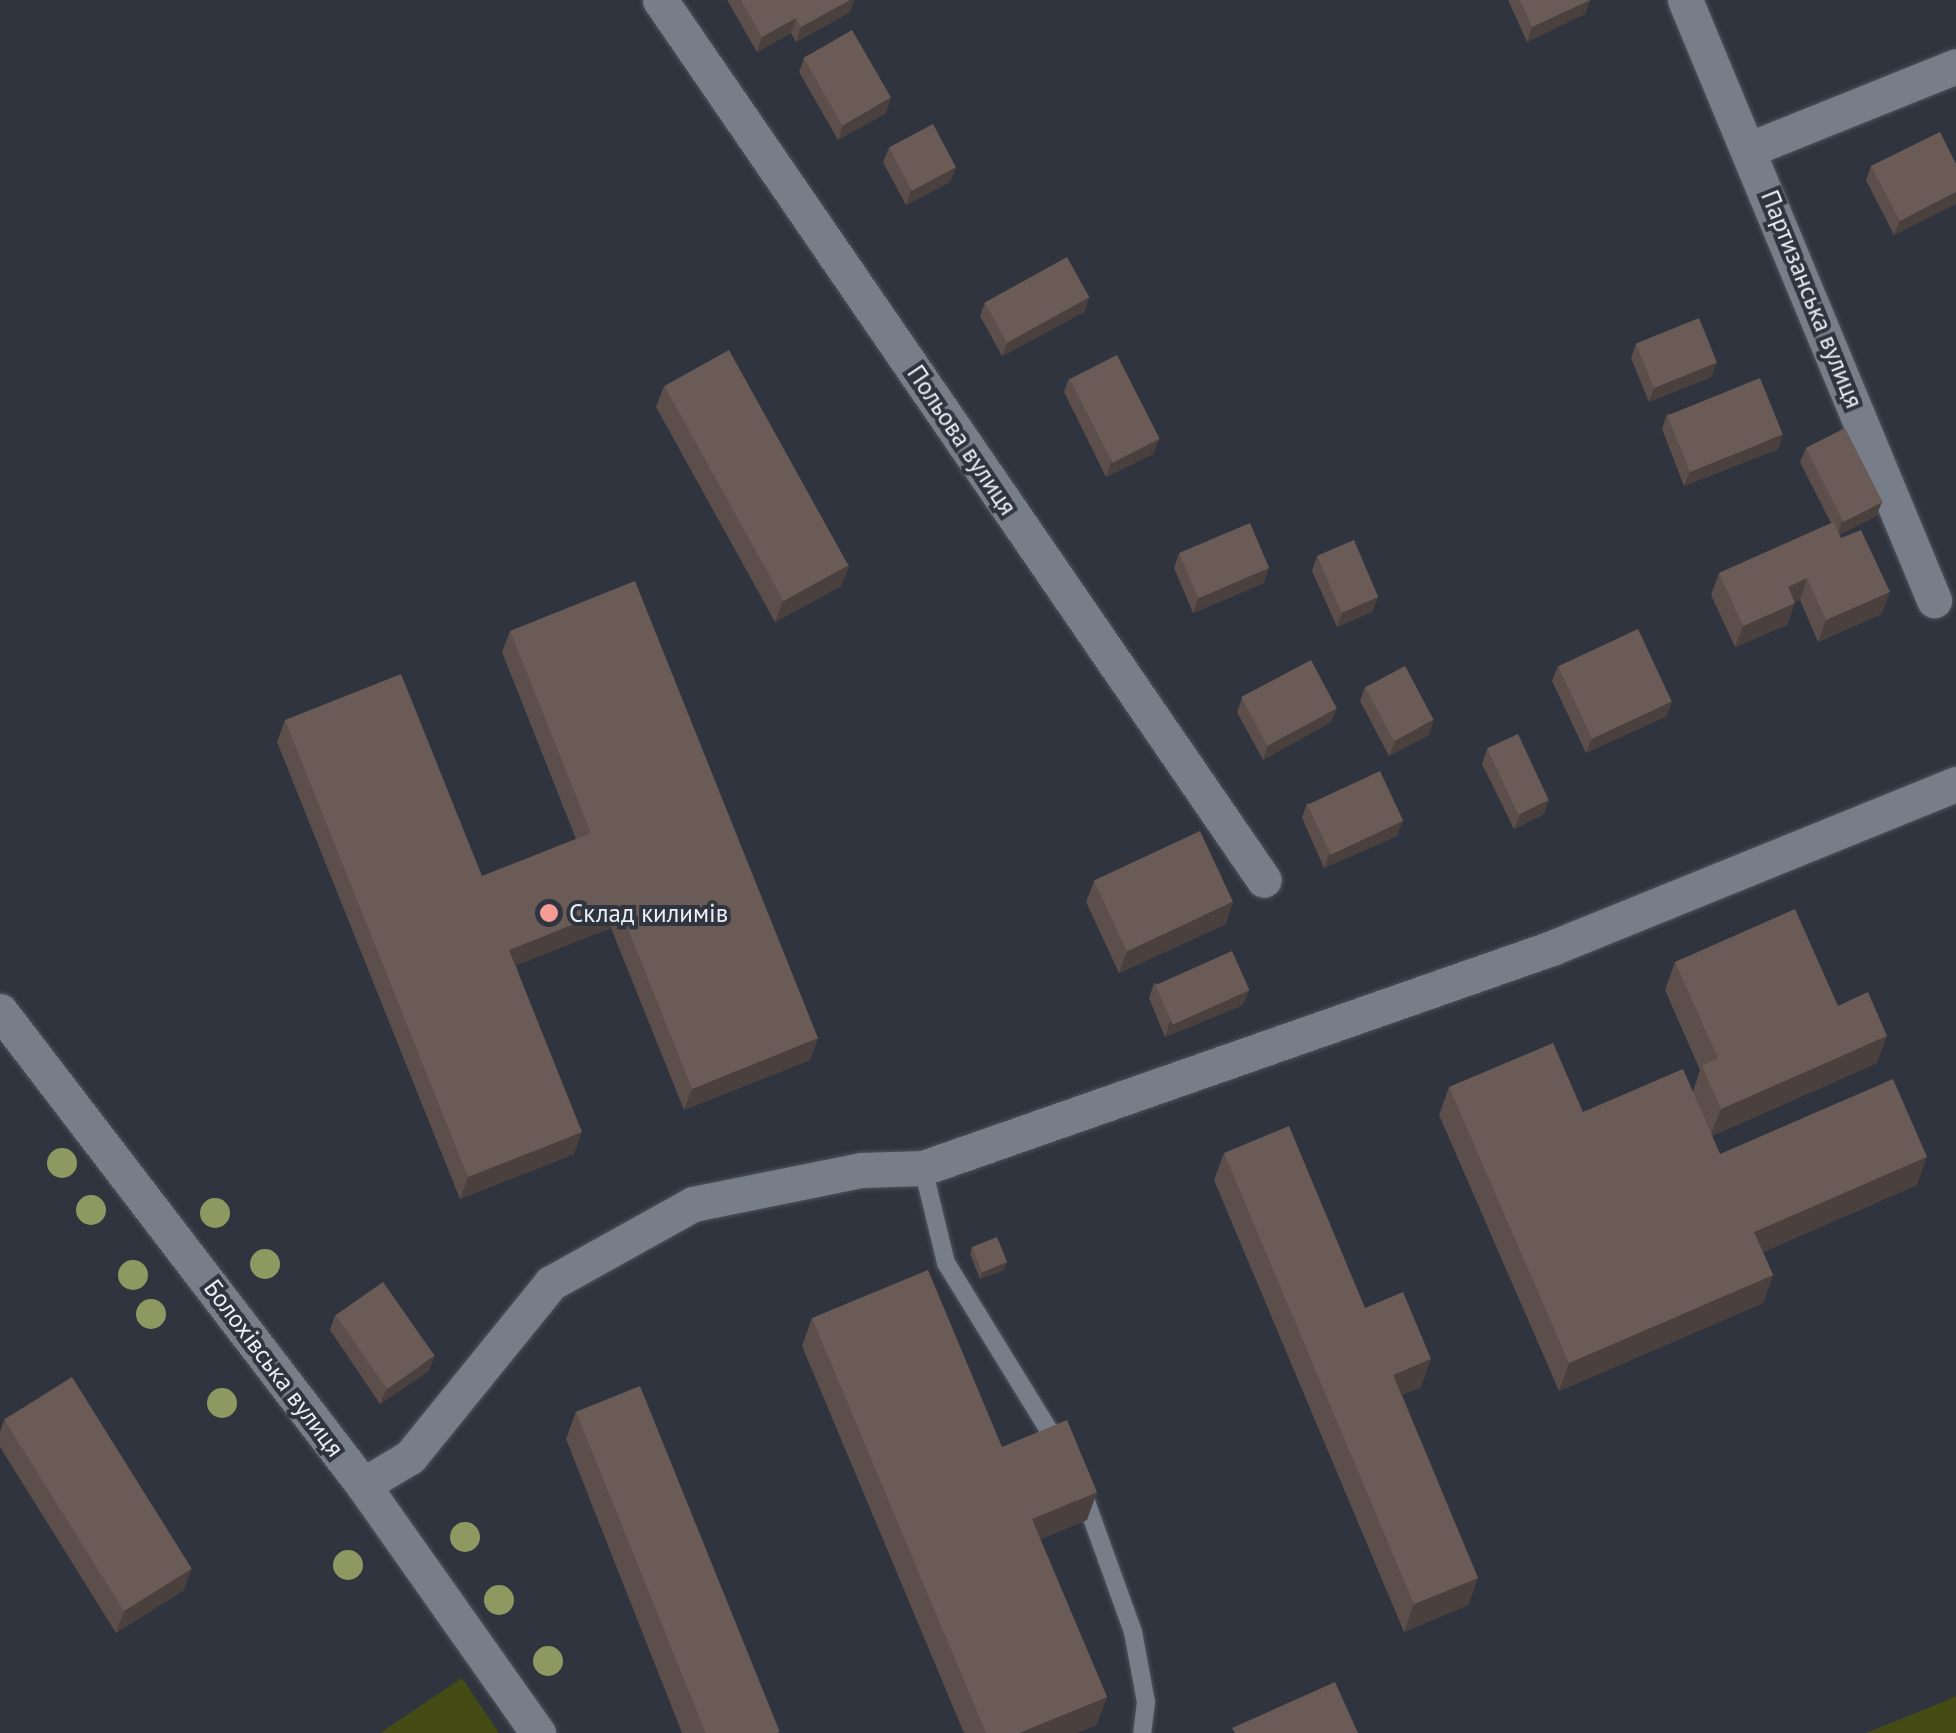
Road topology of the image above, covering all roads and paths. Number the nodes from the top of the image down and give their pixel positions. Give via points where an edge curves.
1 (660, 0) edge
2 (1685, 0) edge
3 (1956, 66) edge
4 (1750, 149) junction
5 (1934, 600) dead end
6 (1956, 784) edge
7 (1264, 880) dead end
8 (0, 1011) edge
9 (923, 1168) junction
10 (363, 1485) junction
11 (538, 1733) edge
12 (1142, 1733) edge

1 - 7 street, Польова вулиця
2 - 4 street, Партизанська вулиця
3 - 4 street
4 - 5 street, Партизанська вулиця
6 - 9 street via 1552,948
8 - 10 street, Болохівська вулиця
9 - 10 street via 861,1170 694,1204 551,1282 410,1457
9 - 12 lane via 946,1263 1072,1469 1133,1632 1146,1702
10 - 11 street, Болохівська вулиця

